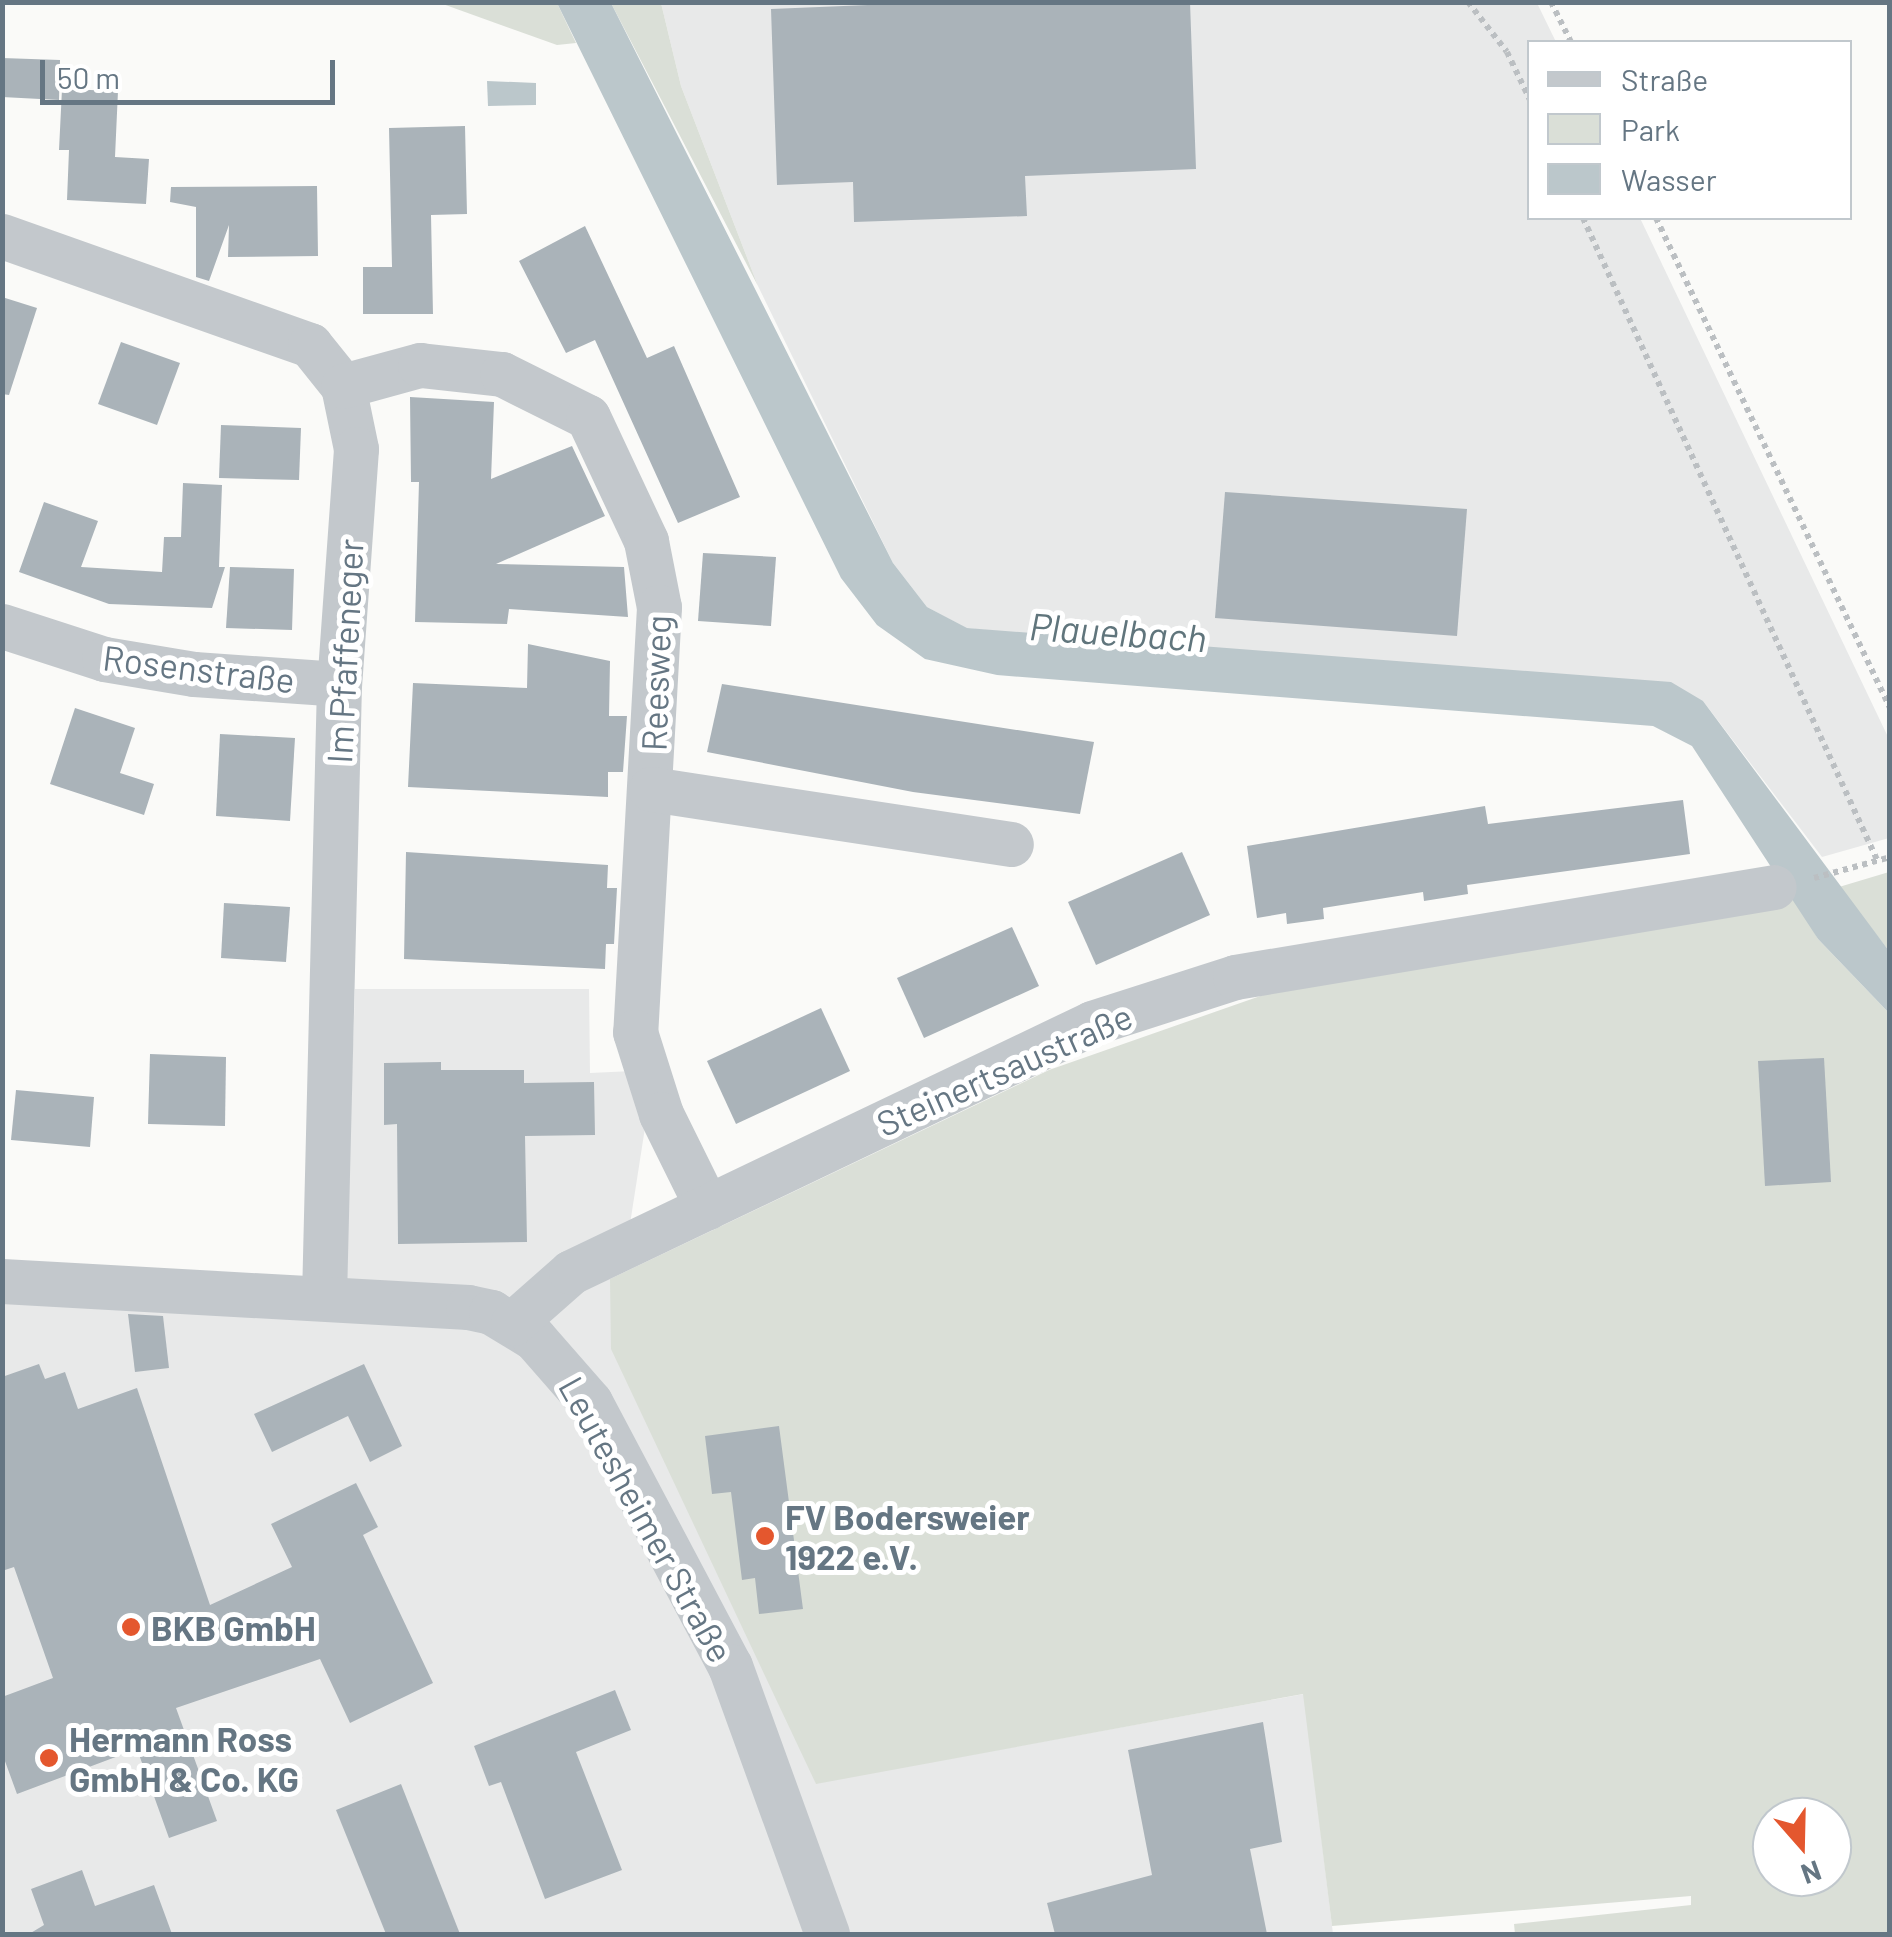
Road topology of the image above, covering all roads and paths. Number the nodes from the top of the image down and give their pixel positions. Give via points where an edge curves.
1 (1468, 2) edge
2 (1551, 2) edge
3 (1570, 40) edge
4 (1527, 93) edge
5 (1584, 220) edge
6 (1657, 220) edge
7 (2, 236) edge
8 (343, 386) junction
9 (2, 626) edge
10 (339, 684) junction
11 (1890, 708) edge
12 (651, 789) junction
13 (1011, 844) dead end
14 (1890, 856) edge
15 (1877, 860) junction
16 (1842, 871) dead end
17 (1774, 888) dead end
18 (706, 1207) junction
19 (2, 1282) edge
20 (324, 1296) junction
21 (513, 1323) junction
22 (827, 1934) edge

1 - 4 path via 1508,52
2 - 3 path
5 - 15 path
6 - 11 path
7 - 8 street, Im Pfaffeneger via 310,345
8 - 10 street, Im Pfaffeneger via 356,449
8 - 12 street, Reesweg via 420,365 502,374 588,417 646,541 659,607
9 - 10 street, Rosenstraße via 104,659
10 - 20 street, Im Pfaffeneger
12 - 13 street
12 - 18 street, Reesweg via 635,1032 661,1114
14 - 15 path
15 - 16 path
17 - 18 street, Steinertsaustraße via 1235,978 1092,1023
18 - 21 street, Steinertsaustraße via 570,1272
19 - 20 street, Leutesheimer Straße
20 - 21 street, Leutesheimer Straße via 468,1307
21 - 22 street, Leutesheimer Straße via 553,1355 590,1402 730,1666

